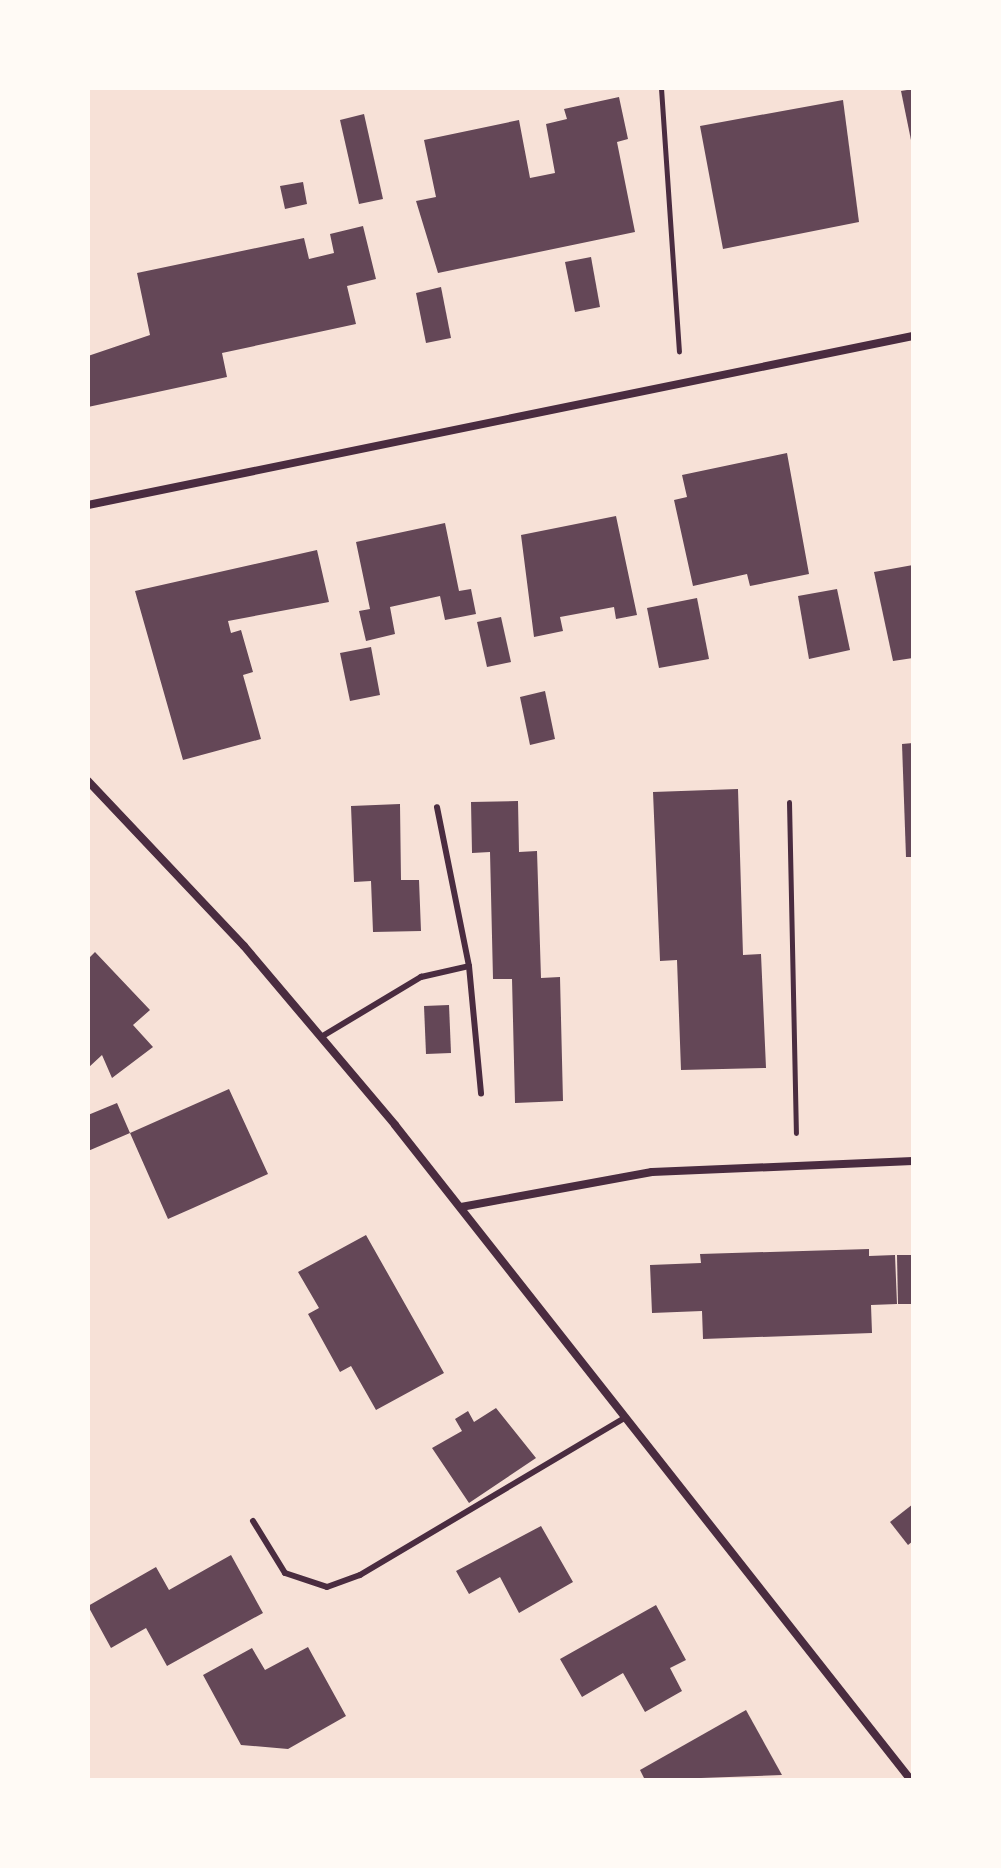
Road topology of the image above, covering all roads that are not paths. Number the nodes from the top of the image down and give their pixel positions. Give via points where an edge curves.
1 (913, 336) edge
2 (88, 505) edge
3 (88, 781) edge
4 (437, 807) dead end
5 (469, 966) junction
6 (321, 1037) junction
7 (481, 1093) dead end
8 (913, 1161) edge
9 (461, 1207) junction
10 (626, 1417) junction
11 (253, 1521) dead end
12 (911, 1780) edge

1 - 2 street
3 - 6 street
4 - 5 lane
5 - 6 lane via 421,977
5 - 7 lane
6 - 9 street
8 - 9 street via 652,1172
9 - 10 street
10 - 11 lane via 360,1575 327,1587 285,1573
10 - 12 street

